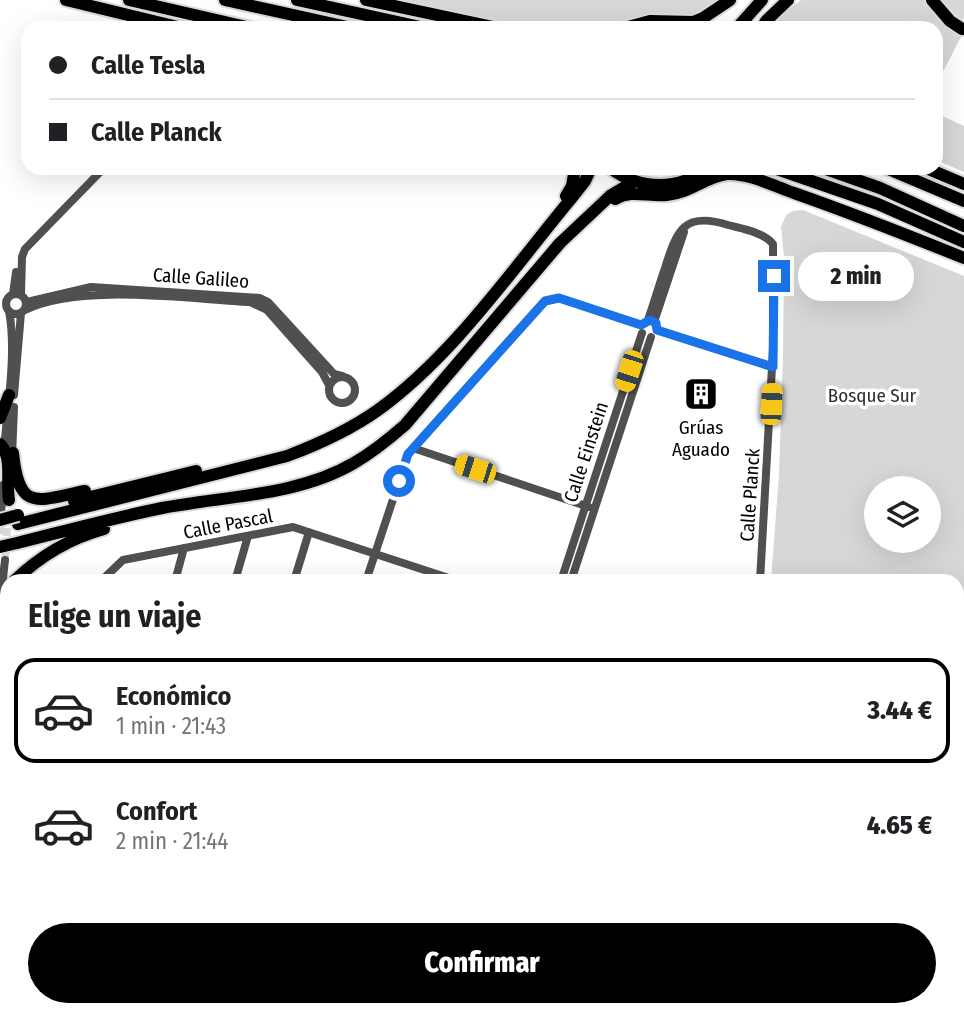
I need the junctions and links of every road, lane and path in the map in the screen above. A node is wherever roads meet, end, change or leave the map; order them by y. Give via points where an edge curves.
1 (66, 0) edge
2 (129, 0) edge
3 (225, 0) edge
4 (298, 0) edge
5 (366, 0) edge
6 (731, 0) edge
7 (762, 0) edge
8 (788, 0) edge
9 (932, 0) edge
10 (153, 21) edge
11 (220, 21) edge
12 (320, 21) edge
13 (393, 21) edge
14 (465, 21) edge
15 (696, 21) edge
16 (708, 21) edge
17 (743, 21) edge
18 (766, 21) edge
19 (963, 30) edge
20 (943, 170) edge
21 (943, 174) edge
22 (91, 175) edge
23 (97, 175) edge
24 (574, 175) edge
25 (588, 175) edge
26 (623, 175) edge
27 (698, 175) edge
28 (720, 175) edge
29 (738, 175) edge
30 (746, 175) edge
31 (794, 175) edge
32 (815, 175) edge
33 (843, 175) edge
34 (903, 175) edge
35 (635, 181) junction
36 (964, 182) edge
37 (771, 184) junction
38 (964, 201) edge
39 (910, 202) junction
40 (586, 220) junction
41 (551, 223) junction
42 (964, 226) edge
43 (964, 242) edge
44 (773, 244) joint
45 (964, 258) edge
46 (17, 294) junction
47 (24, 308) junction
48 (9, 311) junction
49 (649, 328) junction
50 (773, 367) junction
51 (342, 376) junction
52 (416, 378) junction
53 (329, 385) junction
54 (9, 395) junction
55 (0, 418) edge
56 (6, 448) edge
57 (412, 448) junction
58 (144, 484) junction
59 (590, 507) junction
60 (163, 508) junction
61 (7, 510) edge
62 (0, 528) tunnel mouth
63 (309, 532) junction
64 (248, 536) junction
65 (0, 547) edge
66 (184, 548) junction
67 (375, 554) junction
68 (5, 561) dead end
69 (3, 574) edge
70 (23, 574) edge
71 (108, 574) edge
72 (177, 574) edge
73 (237, 574) edge
74 (296, 574) edge
75 (368, 574) edge
76 (436, 574) edge
77 (564, 574) edge
78 (573, 574) edge
79 (760, 574) edge

1 - 10 highway
2 - 11 highway
3 - 12 highway
4 - 13 highway
5 - 14 highway
6 - 15 highway
6 - 16 highway
7 - 17 highway
8 - 18 highway
9 - 19 highway
20 - 36 highway
21 - 36 highway
22 - 46 street via 23,246 17,257
23 - 46 street via 25,249
24 - 41 highway
25 - 41 highway
26 - 35 highway
27 - 35 highway via 670,185
28 - 40 highway via 677,193 627,194
29 - 37 highway
30 - 37 highway
31 - 43 highway via 878,204
32 - 39 highway
33 - 39 highway
34 - 38 highway
35 - 40 highway via 610,196
37 - 45 highway
39 - 42 highway
40 - 60 highway via 560,243 405,425 382,445 323,478
41 - 52 highway via 452,343
44 - 49 street, Calle Einstein via 763,236 711,220 690,223
44 - 50 street, Calle Planck
46 - 47 street
46 - 48 street via 6,300
47 - 48 street
47 - 51 street, Calle Galileo via 91,287 260,298 334,374
47 - 53 street, Calle Galileo via 93,294 250,302 267,310
47 - 56 street
48 - 54 street
49 - 50 street
49 - 57 street via 553,298 545,301
49 - 59 street, Calle Einstein
50 - 79 street, Calle Planck
51 - 53 street
51 - 53 street via 354,383 351,400 335,401 329,395
52 - 58 highway via 315,440
52 - 61 highway via 378,410 298,452
54 - 55 highway
54 - 56 street
56 - 58 highway via 19,486 29,497
56 - 61 highway
57 - 59 street
57 - 67 street
58 - 61 highway
59 - 77 street, Calle Einstein
59 - 78 street, Calle Einstein
60 - 65 highway, bridge
60 - 70 highway via 148,517 84,535
61 - 62 highway
63 - 64 street, Calle Pascal via 293,527
63 - 67 street, Calle Pascal
63 - 74 street
64 - 66 street, Calle Pascal
64 - 73 street
66 - 71 street, Calle Pascal via 123,560
66 - 72 street
67 - 75 street
67 - 76 street, Calle Pascal
68 - 69 street

